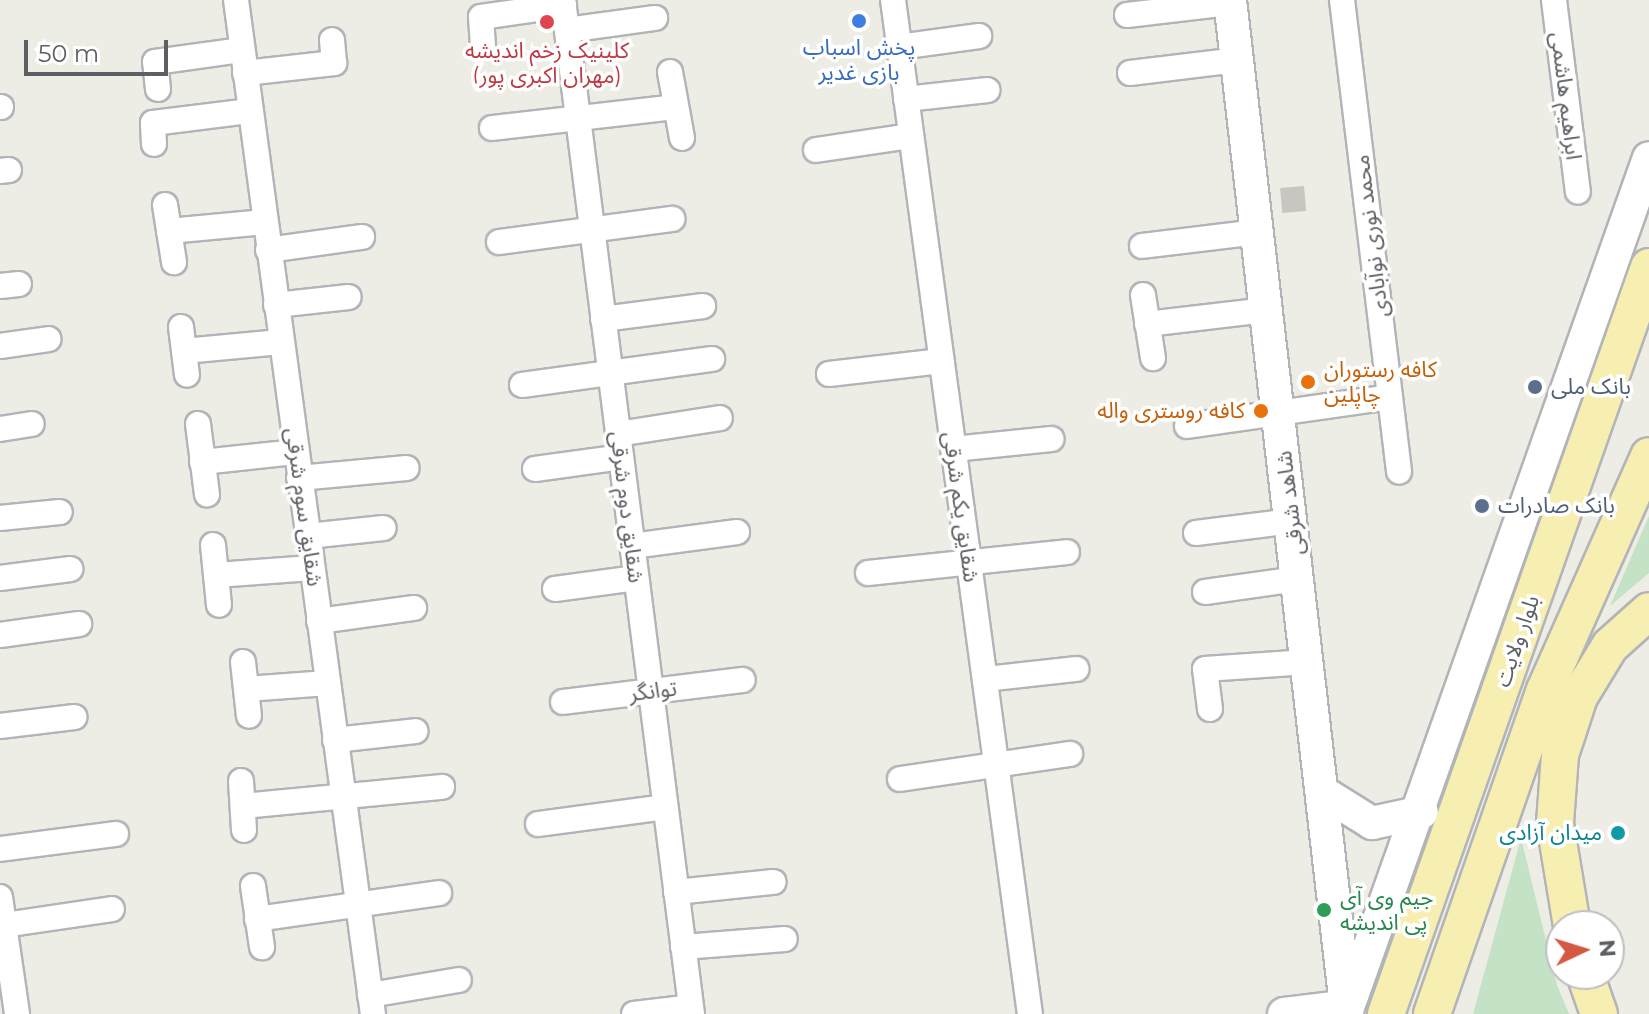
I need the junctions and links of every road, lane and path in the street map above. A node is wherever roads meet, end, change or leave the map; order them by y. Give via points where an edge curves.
1 (236, 0) edge
2 (893, 0) edge
3 (1342, 0) edge
4 (1554, 0) edge
5 (1231, 1) edge
6 (563, 2) edge
7 (1127, 15) dead end
8 (655, 18) dead end
9 (567, 30) junction
10 (979, 36) dead end
11 (332, 40) dead end
12 (483, 46) dead end
13 (899, 47) junction
14 (1238, 60) junction
15 (244, 62) junction
16 (670, 72) dead end
17 (1130, 73) dead end
18 (158, 89) dead end
19 (988, 90) dead end
20 (906, 99) junction
21 (676, 107) junction
22 (250, 111) junction
23 (578, 120) junction
24 (492, 128) dead end
25 (911, 136) junction
26 (682, 138) dead end
27 (154, 144) dead end
28 (816, 150) dead end
29 (1649, 158) edge
30 (1578, 192) dead end
31 (165, 205) dead end
32 (672, 219) dead end
33 (265, 222) junction
34 (592, 229) junction
35 (169, 231) junction
36 (1258, 232) junction
37 (362, 237) dead end
38 (499, 242) dead end
39 (1142, 246) dead end
40 (268, 250) junction
41 (174, 262) dead end
42 (1649, 267) edge
43 (1143, 295) dead end
44 (349, 297) dead end
45 (276, 305) junction
46 (703, 306) dead end
47 (1267, 310) junction
48 (603, 319) junction
49 (1147, 324) junction
50 (49, 339) dead end
51 (281, 342) junction
52 (0, 346) edge
53 (184, 351) dead end
54 (1153, 358) dead end
55 (712, 359) dead end
56 (941, 361) junction
57 (610, 373) junction
58 (829, 374) dead end
59 (522, 385) dead end
60 (1390, 397) junction
61 (1279, 415) junction
62 (720, 418) dead end
63 (32, 424) dead end
64 (198, 424) dead end
65 (1187, 426) dead end
66 (0, 429) edge
67 (1051, 439) dead end
68 (620, 446) junction
69 (953, 449) junction
70 (296, 452) junction
71 (1649, 456) edge
72 (202, 462) junction
73 (407, 468) dead end
74 (535, 469) dead end
75 (1399, 472) dead end
76 (299, 478) junction
77 (207, 494) dead end
78 (60, 512) dead end
79 (0, 518) edge
80 (1292, 521) junction
81 (384, 528) dead end
82 (737, 532) dead end
83 (1196, 533) dead end
84 (308, 536) junction
85 (213, 545) dead end
86 (632, 546) junction
87 (1067, 552) dead end
88 (969, 561) junction
89 (312, 568) junction
90 (70, 569) dead end
91 (868, 573) dead end
92 (216, 575) junction
93 (0, 578) edge
94 (636, 578) junction
95 (1298, 579) junction
96 (555, 589) dead end
97 (1205, 592) dead end
98 (219, 605) dead end
99 (414, 608) dead end
100 (1649, 611) edge
101 (319, 621) junction
102 (79, 624) dead end
103 (0, 635) edge
104 (243, 662) dead end
105 (1308, 662) junction
106 (1076, 669) dead end
107 (985, 679) junction
108 (743, 680) dead end
109 (328, 683) junction
110 (246, 689) junction
111 (651, 691) junction
112 (563, 702) dead end
113 (1210, 709) dead end
114 (249, 716) dead end
115 (74, 717) dead end
116 (0, 726) edge
117 (416, 731) dead end
118 (335, 740) junction
119 (1070, 754) dead end
120 (996, 763) junction
121 (900, 779) dead end
122 (241, 781) dead end
123 (442, 787) dead end
124 (1324, 793) junction
125 (343, 796) junction
126 (665, 807) junction
127 (1422, 812) junction
128 (538, 824) dead end
129 (116, 834) dead end
130 (0, 849) edge
131 (773, 882) dead end
132 (253, 886) dead end
133 (676, 892) junction
134 (439, 893) dead end
135 (0, 897) edge
136 (358, 904) junction
137 (112, 909) dead end
138 (1569, 910) edge
139 (257, 919) junction
140 (785, 939) dead end
141 (4, 940) edge
142 (262, 947) dead end
143 (683, 947) junction
144 (459, 980) dead end
145 (1591, 990) edge
146 (372, 1004) edge
147 (691, 1010) edge
148 (1346, 1011) edge
149 (17, 1014) edge
150 (634, 1014) edge
151 (1030, 1014) edge
152 (1284, 1014) edge
153 (1386, 1014) edge
154 (1433, 1014) edge
155 (1599, 1014) edge

1 - 15 street, شقایق سوم شرقی
2 - 13 street, شقایق یکم شرقی
3 - 60 street, محمد نوری نوآبادی
4 - 30 street, ابراهیم هاشمی
5 - 7 street
5 - 14 main road, شاهد شرقی
6 - 9 street, شقایق دوم شرقی
6 - 12 street via 481,17
8 - 9 street
9 - 23 street, شقایق دوم شرقی
10 - 13 street
11 - 15 street via 334,63
13 - 20 street, شقایق یکم شرقی
14 - 17 street
14 - 36 main road, شاهد شرقی
15 - 18 street via 155,62
15 - 22 street, شقایق سوم شرقی
16 - 21 street
19 - 20 street
20 - 25 street, شقایق یکم شرقی
21 - 23 street
21 - 26 street
22 - 27 street via 153,123
22 - 33 street, شقایق سوم شرقی
23 - 24 street
23 - 34 street, شقایق دوم شرقی
25 - 28 street
25 - 56 street, شقایق یکم شرقی
29 - 127 main road, بلوار ولایت
31 - 35 street
32 - 34 street
33 - 35 street
33 - 40 street, شقایق سوم شرقی
34 - 38 street
34 - 48 street, شقایق دوم شرقی
35 - 41 street
36 - 39 street
36 - 47 main road, شاهد شرقی
37 - 40 street
40 - 45 street, شقایق سوم شرقی
42 - 153 main road, بلوار ولایت
43 - 49 street
44 - 45 street
45 - 51 street, شقایق سوم شرقی
46 - 48 street
47 - 49 street
47 - 61 main road, شاهد شرقی
48 - 57 street, شقایق دوم شرقی
49 - 54 street
50 - 52 street
51 - 53 street
51 - 70 street, شقایق سوم شرقی
55 - 57 street
56 - 58 street
56 - 69 street, شقایق یکم شرقی
57 - 59 street
57 - 68 street, شقایق دوم شرقی
60 - 61 street
60 - 75 street, محمد نوری نوآبادی
61 - 65 street
61 - 80 main road, شاهد شرقی
62 - 68 street
63 - 66 street
64 - 72 street
67 - 69 street
68 - 74 street
68 - 86 street, شقایق دوم شرقی
69 - 88 street, شقایق یکم شرقی
70 - 72 street
70 - 76 street, شقایق سوم شرقی
71 - 154 main road, بلوار ولایت via 1545,690
72 - 77 street
73 - 76 street
76 - 84 street, شقایق سوم شرقی
78 - 79 street
80 - 83 street
80 - 95 main road, شاهد شرقی
81 - 84 street
82 - 86 street
84 - 89 street, شقایق سوم شرقی
85 - 92 street
86 - 94 street, شقایق دوم شرقی
87 - 88 street
88 - 91 street
88 - 107 street, شقایق یکم شرقی
89 - 92 street
89 - 101 street, شقایق سوم شرقی
90 - 93 street
92 - 98 street
94 - 96 street
94 - 111 street, شقایق دوم شرقی
95 - 97 street
95 - 105 main road, شاهد شرقی
99 - 101 street
100 - 138 main road via 1602,659 1579,697 1560,755 1555,823
101 - 109 street, شقایق سوم شرقی
102 - 103 street
104 - 110 street
105 - 113 street via 1205,669
105 - 124 main road, شاهد شرقی
106 - 107 street
107 - 120 street, شقایق یکم شرقی
108 - 111 street, توانگر
109 - 110 street
109 - 118 street, شقایق سوم شرقی
110 - 114 street
111 - 112 street, توانگر
111 - 126 street, شقایق دوم شرقی
115 - 116 street
117 - 118 street
118 - 125 street, شقایق سوم شرقی
119 - 120 street
120 - 121 street
120 - 151 street, شقایق یکم شرقی
122 - 125 street via 243,818
123 - 125 street
124 - 127 main road via 1372,823
124 - 148 main road, شاهد شرقی
125 - 136 street, شقایق سوم شرقی
126 - 128 street
126 - 133 street, شقایق دوم شرقی
127 - 148 main road, بلوار ولایت
129 - 130 street
131 - 133 street
132 - 139 street
133 - 143 street, شقایق دوم شرقی
134 - 136 street
135 - 141 street
136 - 139 street
136 - 146 street, شقایق سوم شرقی
137 - 141 street
139 - 142 street
140 - 143 street
141 - 149 street
143 - 147 street, شقایق دوم شرقی
144 - 146 street
145 - 155 main road
147 - 150 street
148 - 152 main road

